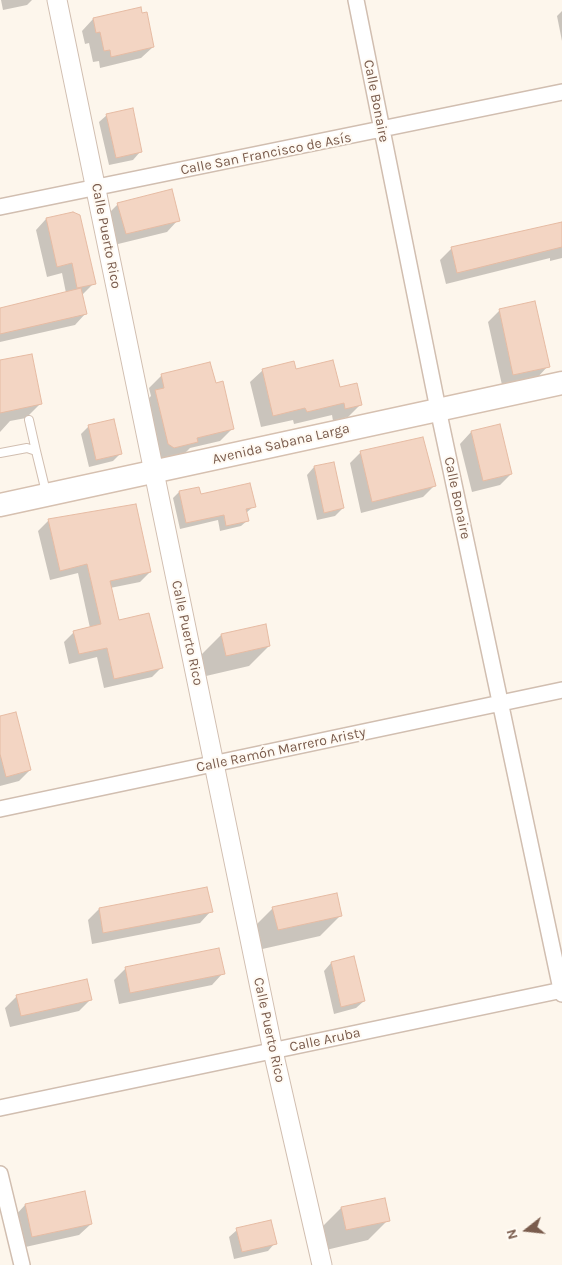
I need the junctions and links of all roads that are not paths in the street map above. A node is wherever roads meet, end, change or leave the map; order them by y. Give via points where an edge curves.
1 (57, 0) edge
2 (356, 0) edge
3 (562, 92) edge
4 (382, 130) junction
5 (96, 188) junction
6 (0, 207) edge
7 (562, 384) edge
8 (438, 409) junction
9 (29, 420) dead end
10 (36, 451) junction
11 (0, 453) edge
12 (154, 474) junction
13 (47, 496) junction
14 (0, 505) edge
15 (562, 690) edge
16 (500, 703) junction
17 (215, 765) junction
18 (0, 809) edge
19 (562, 991) edge
20 (272, 1050) junction
21 (0, 1108) edge
22 (0, 1174) edge
23 (22, 1265) edge
24 (322, 1265) edge

1 - 5 street, Calle Puerto Rico
2 - 4 street, Calle Bonaire
3 - 4 street, Calle San Francisco de Asís
4 - 5 street, Calle San Francisco de Asís
4 - 8 street, Calle Bonaire
5 - 6 street, Calle San Francisco de Asís
5 - 12 street, Calle Puerto Rico
7 - 8 main road, Avenida Sabana Larga
8 - 12 main road, Avenida Sabana Larga
8 - 16 street, Calle Bonaire
9 - 10 lane
10 - 11 lane via 27,448
10 - 13 lane
12 - 13 main road, Avenida Sabana Larga
12 - 17 street, Calle Puerto Rico
13 - 14 main road, Avenida Sabana Larga
15 - 16 street, Calle Ramón Marrero Aristy
16 - 17 street, Calle Ramón Marrero Aristy
16 - 19 street, Calle Bonaire
17 - 18 street, Calle Ramón Marrero Aristy
17 - 20 street, Calle Puerto Rico
19 - 20 street, Calle Aruba
20 - 21 street, Calle Aruba
20 - 24 street, Calle Puerto Rico
22 - 23 street

